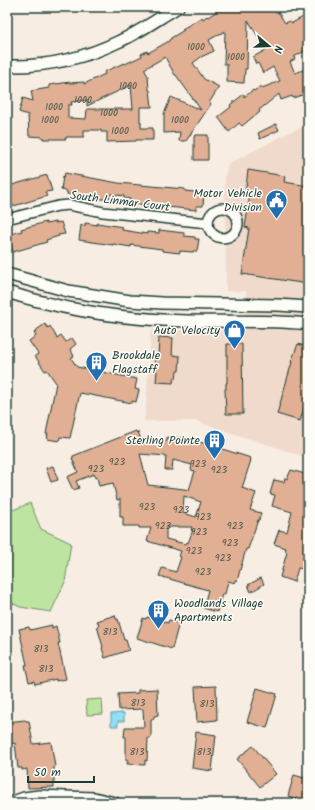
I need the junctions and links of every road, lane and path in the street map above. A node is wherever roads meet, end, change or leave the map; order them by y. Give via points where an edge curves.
1 (178, 7) edge
2 (7, 66) edge
3 (7, 219) edge
4 (208, 223) dead end
5 (7, 274) edge
6 (7, 292) edge
7 (308, 307) edge
8 (308, 324) edge
9 (10, 803) edge
10 (115, 803) edge

1 - 2 street via 103,49 58,62
3 - 4 street, South Linmar Court via 69,205 103,212
5 - 7 street via 68,291 130,301
6 - 8 street via 94,313 135,318
9 - 10 street via 39,796 94,798

